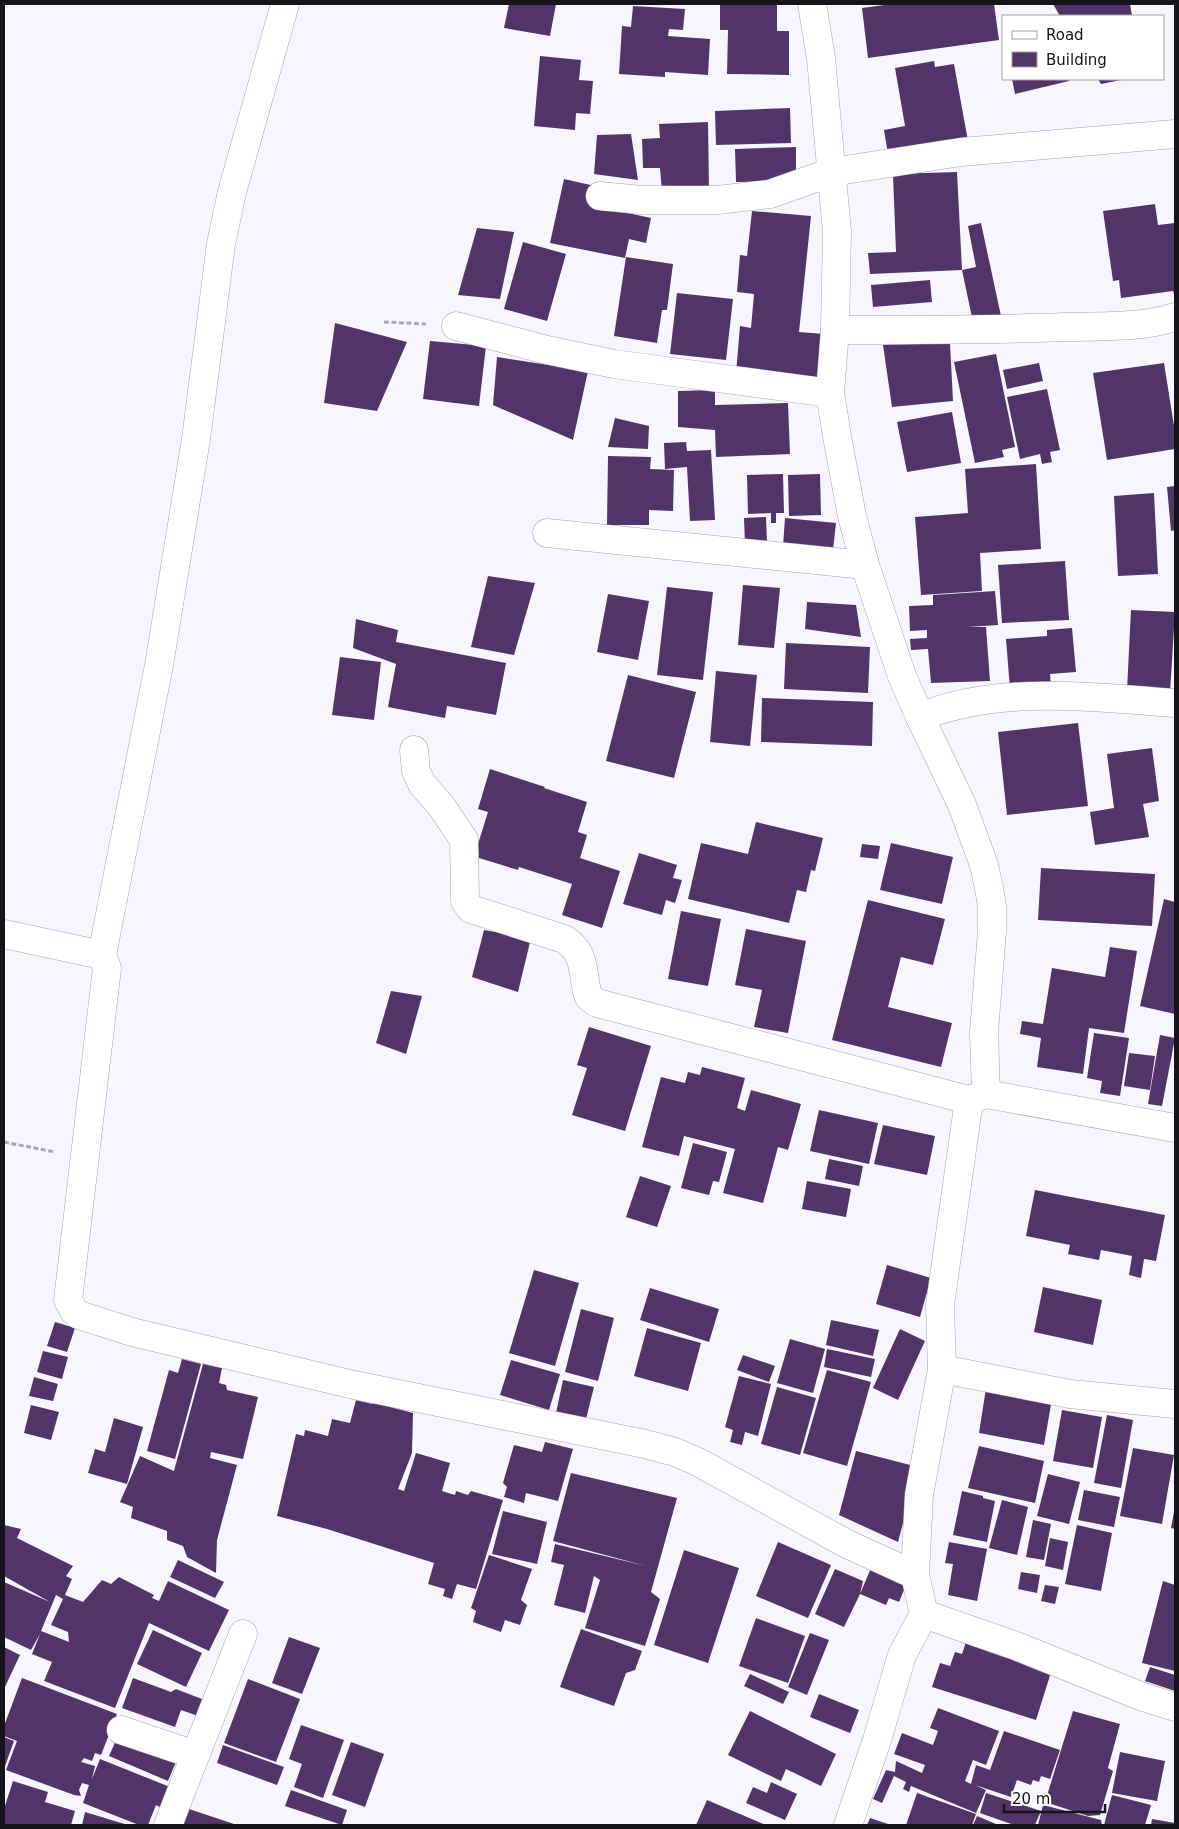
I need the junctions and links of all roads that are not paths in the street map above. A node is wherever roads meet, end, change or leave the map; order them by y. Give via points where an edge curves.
1 (285, 4) edge
2 (812, 4) edge
3 (1175, 134) edge
4 (832, 172) junction
5 (600, 196) dead end
6 (1175, 317) edge
7 (456, 326) road end
8 (835, 330) junction
9 (830, 393) junction
10 (547, 533) dead end
11 (865, 565) junction
12 (1175, 703) edge
13 (920, 717) junction
14 (414, 750) dead end
15 (4, 934) edge
16 (102, 955) junction
17 (978, 1097) junction
18 (1175, 1128) edge
19 (942, 1369) junction
20 (1175, 1404) edge
21 (915, 1575) junction
22 (924, 1614) junction
23 (243, 1634) dead end
24 (1175, 1707) edge
25 (121, 1730) dead end
26 (195, 1755) junction
27 (168, 1825) edge
28 (848, 1825) edge

1 - 16 street via 232,192 221,244 196,439 166,626
2 - 4 street via 821,58
3 - 4 street via 984,150
4 - 5 street via 770,194 717,200 641,200
4 - 8 street via 837,232
6 - 8 street via 1123,325
7 - 9 street via 614,364
8 - 9 street
9 - 11 street via 843,476
10 - 11 street
11 - 13 street via 902,676
12 - 13 street via 1067,695 988,700 939,709
13 - 17 street via 962,805 984,865 992,906
14 - 17 street via 416,772 422,784 464,840 464,901 471,908 571,944 582,960 586,992 597,1002
15 - 16 street
16 - 21 street via 107,968 68,1300 79,1315 132,1332 354,1386 675,1452 847,1544
17 - 18 street
17 - 19 street via 940,1305
19 - 20 street via 1070,1394
19 - 21 street via 920,1495
21 - 22 street
22 - 24 street
22 - 28 street via 902,1655
23 - 26 street
25 - 26 street
26 - 27 street

